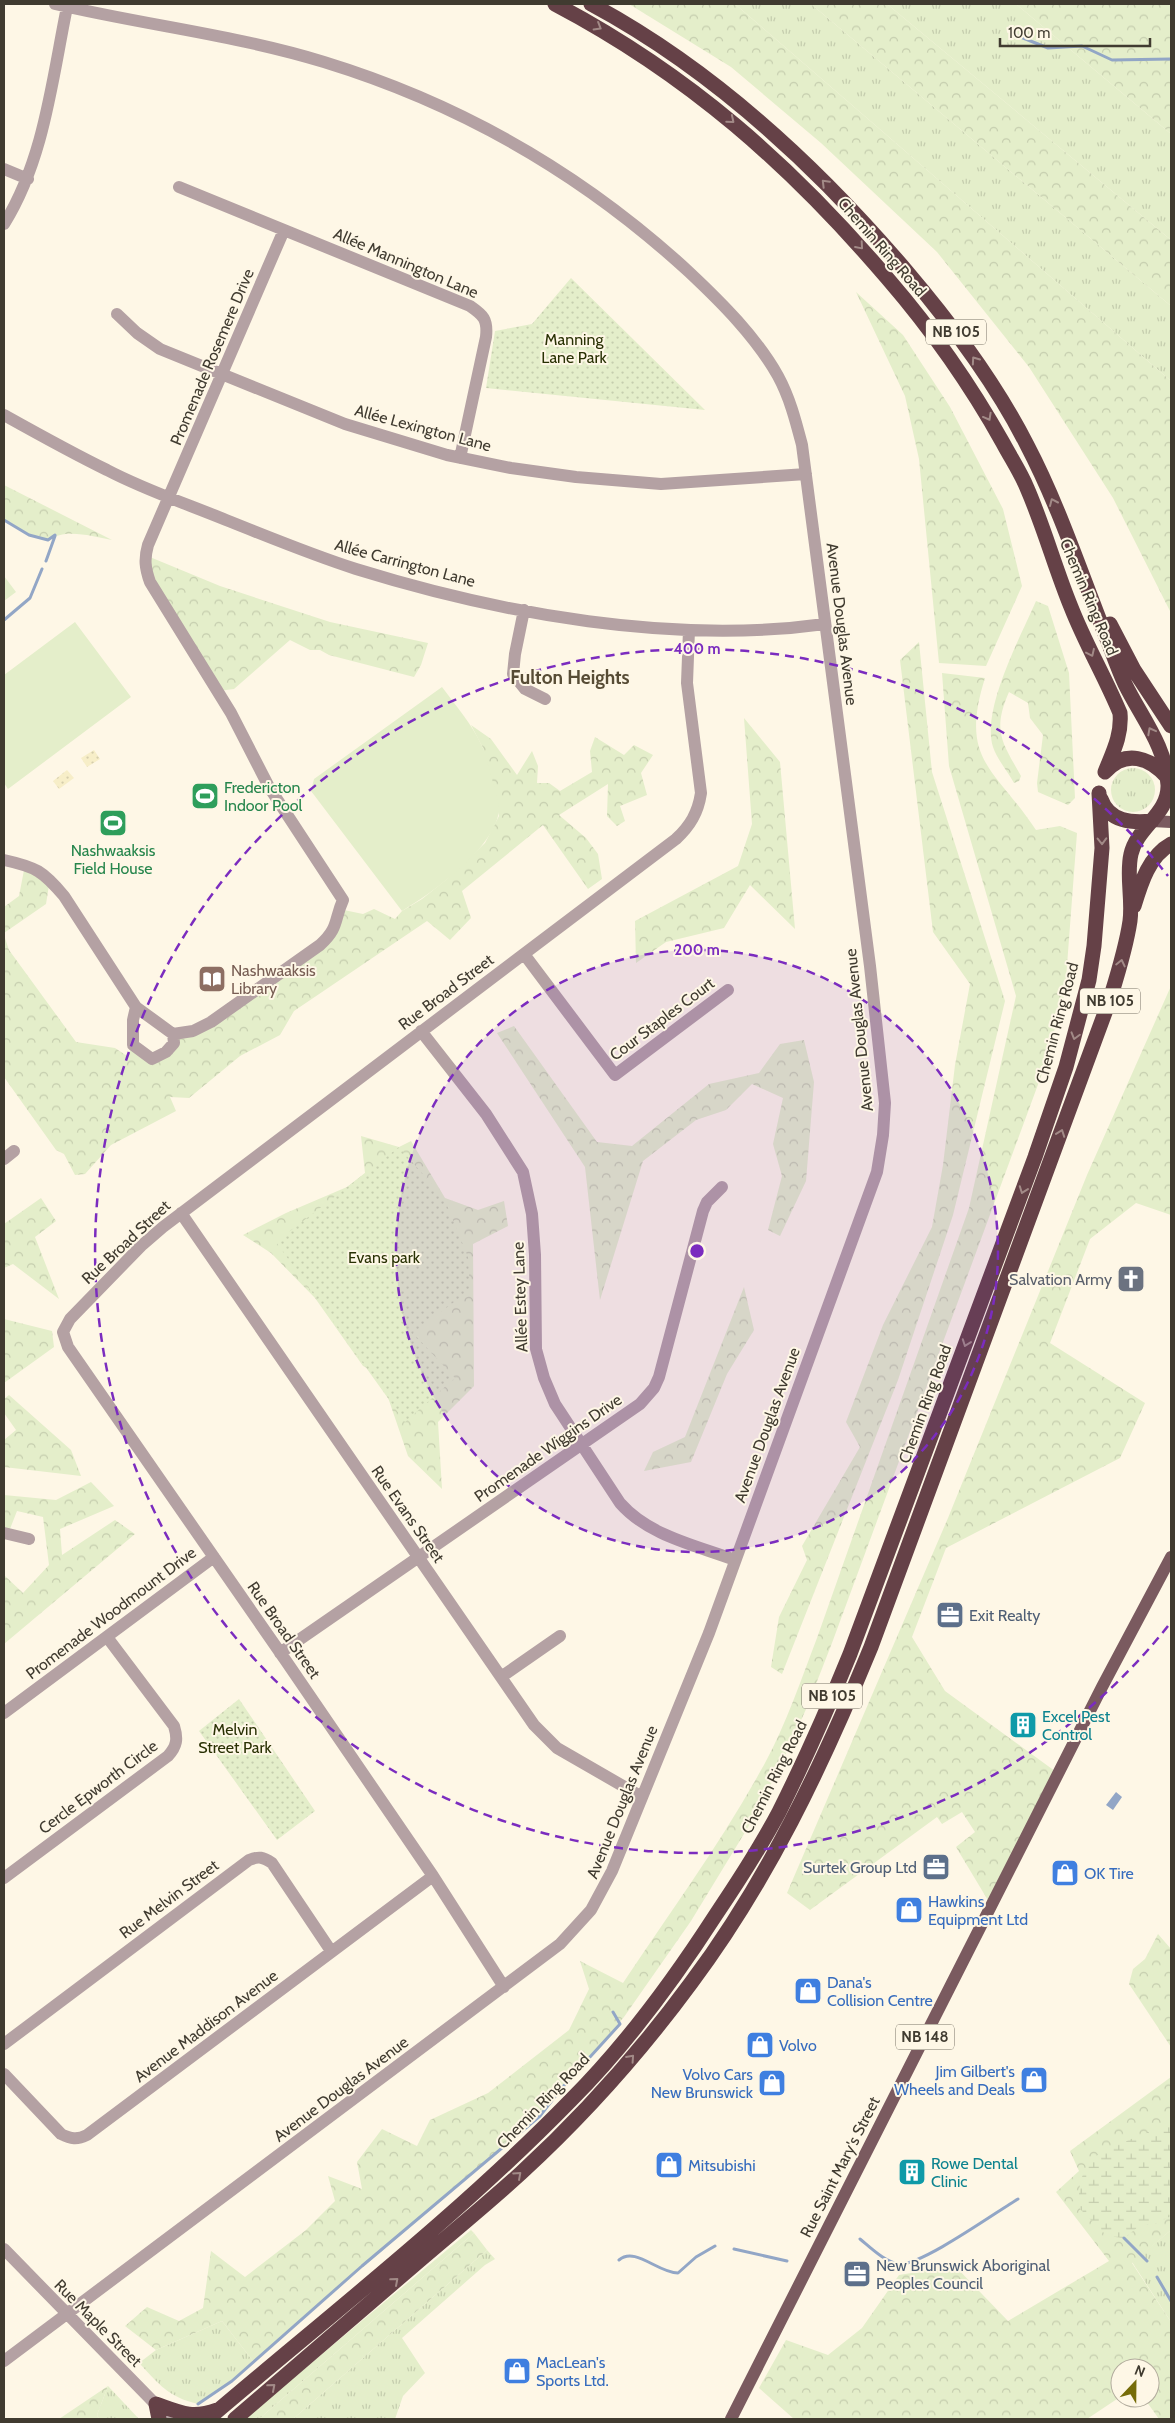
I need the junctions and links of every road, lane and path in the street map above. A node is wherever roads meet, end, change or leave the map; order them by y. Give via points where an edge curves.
1 (555, 4) edge
2 (591, 4) edge
3 (62, 5) edge
4 (4, 169) edge
5 (28, 179) junction
6 (180, 187) dead end
7 (4, 224) edge
8 (284, 230) junction
9 (117, 314) dead end
10 (223, 375) junction
11 (4, 415) edge
12 (460, 458) junction
13 (806, 474) junction
14 (169, 497) junction
15 (1063, 523) junction
16 (524, 610) junction
17 (825, 624) junction
18 (689, 630) junction
19 (544, 699) dead end
20 (1171, 726) edge
21 (1105, 772) junction
22 (1169, 780) edge
23 (1099, 793) junction
24 (1152, 821) junction
25 (1171, 822) edge
26 (1171, 844) edge
27 (4, 860) edge
28 (1130, 919) junction
29 (524, 954) junction
30 (728, 990) dead end
31 (136, 1007) junction
32 (421, 1031) junction
33 (173, 1034) junction
34 (722, 1187) dead end
35 (181, 1212) junction
36 (581, 1446) junction
37 (4, 1533) edge
38 (29, 1539) dead end
39 (214, 1557) junction
40 (1171, 1557) edge
41 (418, 1558) junction
42 (735, 1560) junction
43 (560, 1636) dead end
44 (107, 1637) junction
45 (280, 1653) junction
46 (501, 1677) junction
47 (4, 1713) edge
48 (642, 1797) junction
49 (433, 1876) junction
50 (4, 1878) edge
51 (331, 1951) junction
52 (504, 1987) junction
53 (4, 2044) edge
54 (4, 2074) edge
55 (4, 2249) edge
56 (66, 2315) junction
57 (4, 2361) edge
58 (222, 2408) junction
59 (158, 2412) edge
60 (237, 2418) edge
61 (170, 2419) edge
62 (208, 2419) edge
63 (731, 2419) edge

1 -> 21 highway, Chemin Ring Road / NB 105 via 684,83 766,149 855,240 943,347 972,389 1027,488 1071,608 1120,713 1119,740
15 -> 2 highway, Chemin Ring Road / NB 105 via 1027,444 991,382 943,314 880,240 825,182 742,106 686,63
3 - 5 street via 46,110
3 - 13 street, Avenue Douglas Avenue via 257,45 361,74 450,110 568,175 671,255 760,348 794,412
4 - 5 street
5 - 7 street
6 - 8 street, Allée Mannington Lane
8 - 10 street, Promenade Rosemere Drive
8 - 12 street, Allée Mannington Lane via 470,306 480,313 488,324
9 - 10 street, Allée Lexington Lane via 160,349
10 - 12 street, Allée Lexington Lane via 345,424
10 - 14 street, Promenade Rosemere Drive
11 - 14 street, Allée Carrington Lane via 108,471
12 - 13 street, Allée Lexington Lane via 576,477 661,484
13 - 17 street, Avenue Douglas Avenue
14 - 16 street, Allée Carrington Lane via 348,566
14 - 33 street, Promenade Rosemere Drive via 145,555 145,569 150,582 232,713 269,787 343,900 336,925 320,945 211,1022 194,1031
15 - 20 highway via 1134,670
22 -> 15 highway, Chemin Ring Road / NB 105 via 1163,754 1125,684
16 - 18 street, Allée Carrington Lane via 608,623
16 - 19 street via 513,674 524,689
17 - 18 street, Allée Carrington Lane via 741,632
17 - 42 street, Avenue Douglas Avenue via 870,966 885,1103 883,1135 877,1172
18 - 29 street, Rue Broad Street via 687,683 701,793 694,818 676,839
21 - 22 highway via 1112,764 1131,758 1153,763
21 - 23 highway
22 - 24 highway via 1164,805
23 - 24 highway via 1107,810 1116,818 1132,823
23 -> 58 highway, Chemin Ring Road / NB 105 via 1102,848 1094,946 1089,980 1066,1067 850,1654 778,1814 745,1872 681,1969 573,2099 413,2246
24 - 25 main road
24 - 28 highway, Chemin Ring Road / NB 105 via 1139,836 1131,854
26 - 28 highway via 1151,863
27 - 31 street via 40,871 50,879
60 -> 28 highway, Chemin Ring Road / NB 105 via 522,2172 586,2107 640,2048 691,1983 756,1886 800,1807 871,1648 1110,999
29 - 30 street, Cour Staples Court via 615,1075
29 - 32 street, Rue Broad Street
31 - 33 street
31 - 33 street via 133,1045 140,1052 152,1058 166,1052 174,1043
32 - 35 street, Rue Broad Street
32 - 36 street, Allée Estey Lane via 486,1114 523,1172 533,1222 536,1349 555,1404
34 - 36 street, Promenade Wiggins Drive via 706,1202 654,1388 640,1404
35 - 39 street, Rue Broad Street via 109,1278 70,1318 63,1332 68,1347
35 - 41 street, Rue Evans Street
36 - 41 street, Promenade Wiggins Drive
36 - 42 street, Allée Estey Lane via 620,1503 640,1523
37 - 38 street
39 - 44 street, Promenade Woodmount Drive
39 - 45 street, Rue Broad Street
40 - 63 main road, Rue Saint Mary's Street / NB 148
41 - 45 street, Promenade Wiggins Drive
41 - 46 street, Rue Evans Street
42 - 48 street, Avenue Douglas Avenue
43 - 46 street
44 - 47 street, Promenade Woodmount Drive
44 - 50 street, Cercle Epworth Circle via 174,1726 176,1747
45 - 49 street, Rue Broad Street
46 - 48 street, Rue Evans Street via 534,1725 557,1748
48 - 52 street, Avenue Douglas Avenue via 609,1877 591,1910 560,1944
49 - 51 street, Avenue Maddison Avenue
49 - 52 street, Rue Broad Street
51 - 53 street, Rue Melvin Street via 272,1863 257,1856
51 - 54 street, Avenue Maddison Avenue via 79,2139 61,2134
52 - 56 street, Avenue Douglas Avenue
55 - 56 street, Rue Maple Street
56 - 57 street, Avenue Douglas Avenue
56 - 59 street, Rue Maple Street
58 - 59 highway via 202,2416
58 - 62 highway, Chemin Ring Road / NB 105
59 - 61 street, Rue Maple Street

